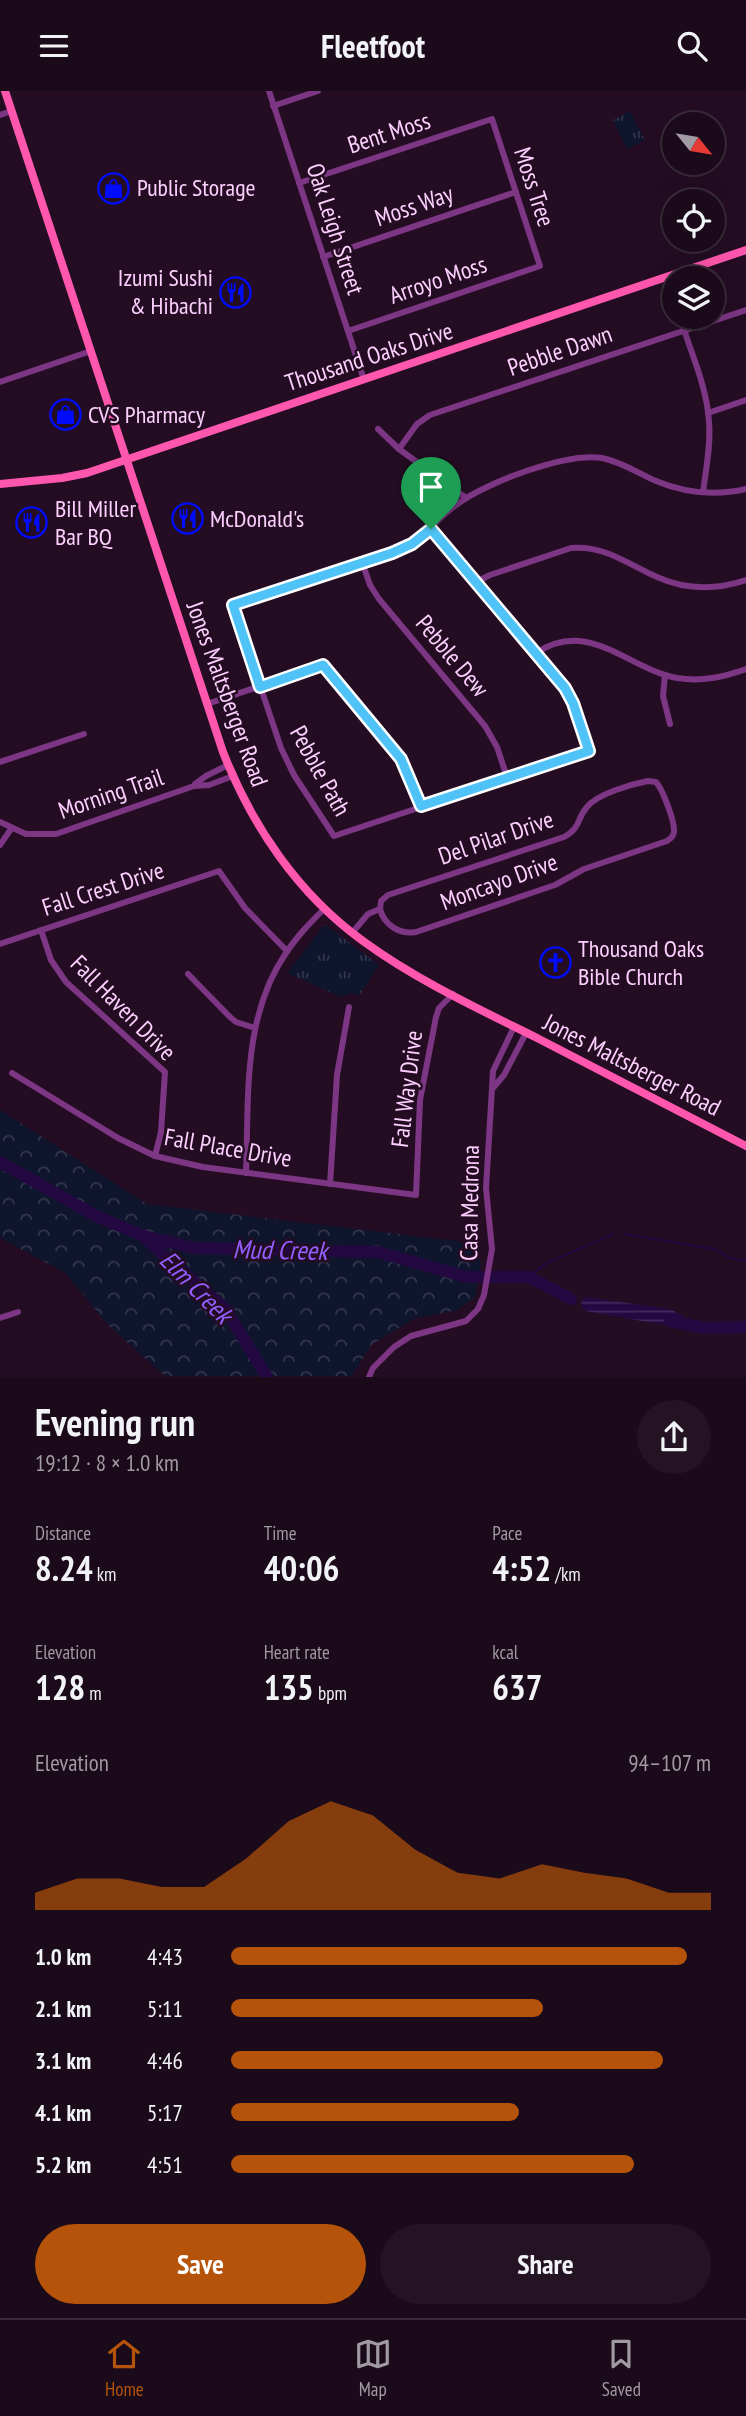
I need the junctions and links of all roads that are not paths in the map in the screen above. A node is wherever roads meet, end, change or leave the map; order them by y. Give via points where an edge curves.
1 (269, 91) edge
2 (318, 91) edge
3 (5, 98) edge
4 (273, 106) junction
5 (12, 111) junction
6 (0, 115) edge
7 (492, 119) joint
8 (299, 183) junction
9 (516, 192) junction
10 (746, 250) edge
11 (323, 257) junction
12 (540, 266) joint
13 (699, 266) edge
14 (662, 279) edge
15 (746, 310) edge
16 (684, 330) junction
17 (348, 331) junction
18 (91, 351) junction
19 (364, 380) junction
20 (0, 382) edge
21 (746, 400) edge
22 (708, 413) junction
23 (378, 429) dead end
24 (398, 449) junction
25 (127, 459) junction
26 (0, 484) edge
27 (746, 489) edge
28 (703, 492) junction
29 (466, 498) junction
30 (431, 529) junction
31 (362, 562) junction
32 (746, 580) edge
33 (476, 582) junction
34 (536, 653) junction
35 (746, 669) edge
36 (665, 675) junction
37 (260, 687) junction
38 (207, 704) junction
39 (670, 724) dead end
40 (84, 734) dead end
41 (0, 762) edge
42 (228, 765) junction
43 (233, 776) junction
44 (508, 778) junction
45 (194, 786) junction
46 (421, 806) junction
47 (0, 822) edge
48 (11, 829) junction
49 (672, 836) joint
50 (0, 845) edge
51 (325, 908) junction
52 (380, 909) junction
53 (41, 930) junction
54 (352, 933) junction
55 (0, 944) edge
56 (287, 951) junction
57 (188, 974) dead end
58 (453, 994) junction
59 (349, 1007) dead end
60 (514, 1027) junction
61 (255, 1028) junction
62 (526, 1033) junction
63 (502, 1051) junction
64 (513, 1056) junction
65 (12, 1073) dead end
66 (493, 1089) junction
67 (746, 1146) edge
68 (155, 1156) junction
69 (246, 1173) junction
70 (330, 1184) junction
71 (416, 1195) joint
72 (18, 1312) dead end
73 (0, 1318) edge
74 (369, 1377) edge

1 - 4 street, Oak Leigh Street
2 - 4 street
3 - 5 main road, Jones Maltsberger Road
4 - 8 street, Oak Leigh Street
5 - 6 street
5 - 18 main road, Jones Maltsberger Road
7 - 8 street, Bent Moss
7 - 9 street, Moss Tree
8 - 11 street, Oak Leigh Street
9 - 11 street, Moss Way
9 - 12 street, Moss Tree
10 - 13 main road, Thousand Oaks Drive
11 - 17 street, Oak Leigh Street
12 - 17 street, Arroyo Moss
14 - 19 main road, Thousand Oaks Drive
15 - 16 street, Pebble Dawn
16 - 22 street
16 - 24 street, Pebble Dawn via 430,415
17 - 19 street, Oak Leigh Street
18 - 20 street
18 - 25 main road, Jones Maltsberger Road
19 - 25 main road, Thousand Oaks Drive
21 - 22 street
22 - 28 street
23 - 24 street
24 - 29 street
25 - 26 main road, Thousand Oaks Drive via 62,478
25 - 38 main road, Jones Maltsberger Road
27 - 28 street
28 - 29 street via 670,486 609,460 582,457 495,483
29 - 30 street
30 - 31 street via 402,549
30 - 33 street
31 - 37 street, Pebble Path via 233,605
31 - 44 street, Pebble Dew via 379,599 485,726
32 - 33 street via 722,587 686,586 606,551 581,547
33 - 34 street
34 - 36 street via 557,643 585,641
34 - 44 street via 569,694 589,751
35 - 36 street via 710,679
36 - 39 street via 663,696
37 - 38 street
37 - 46 street via 323,665 401,759
37 - 46 street, Pebble Path via 294,775 334,836
38 - 42 main road, Jones Maltsberger Road
40 - 41 street
42 - 43 main road, Jones Maltsberger Road
42 - 45 street, Morning Trail
43 - 45 street, Morning Trail
43 - 51 main road, Jones Maltsberger Road via 271,846
44 - 46 street
45 - 48 street, Morning Trail via 56,834 33,835
47 - 48 street, Morning Trail
48 - 50 street
49 - 52 street, Moncayo Drive via 584,869 555,885 416,932 398,931
49 - 52 street, Del Pilar Drive via 674,828 662,790 656,782 645,781 599,797 586,808 578,827 564,837 388,895
51 - 54 main road, Jones Maltsberger Road
51 - 56 street
52 - 54 street via 368,913
53 - 55 street, Fall Crest Drive
53 - 56 street, Fall Crest Drive via 219,871 245,908
53 - 68 street, Fall Haven Drive via 51,960 66,982 165,1072 162,1132
54 - 58 main road, Jones Maltsberger Road
56 - 61 street via 264,995
57 - 61 street via 236,1022
58 - 60 main road, Jones Maltsberger Road
58 - 71 street, Fall Way Drive via 439,1008 424,1077
59 - 70 street via 337,1075
60 - 62 main road, Jones Maltsberger Road
60 - 63 street, Casa Medrona
61 - 69 street
62 - 64 street, Casa Medrona
62 - 67 main road, Jones Maltsberger Road
63 - 64 street
63 - 66 street, Casa Medrona via 493,1071
64 - 66 street, Casa Medrona
65 - 68 street, Fall Place Drive
66 - 74 street, Casa Medrona via 486,1188 492,1249 484,1295 466,1321 411,1336 394,1347
68 - 69 street, Fall Place Drive
69 - 70 street, Fall Place Drive
70 - 71 street, Fall Place Drive
72 - 73 street

